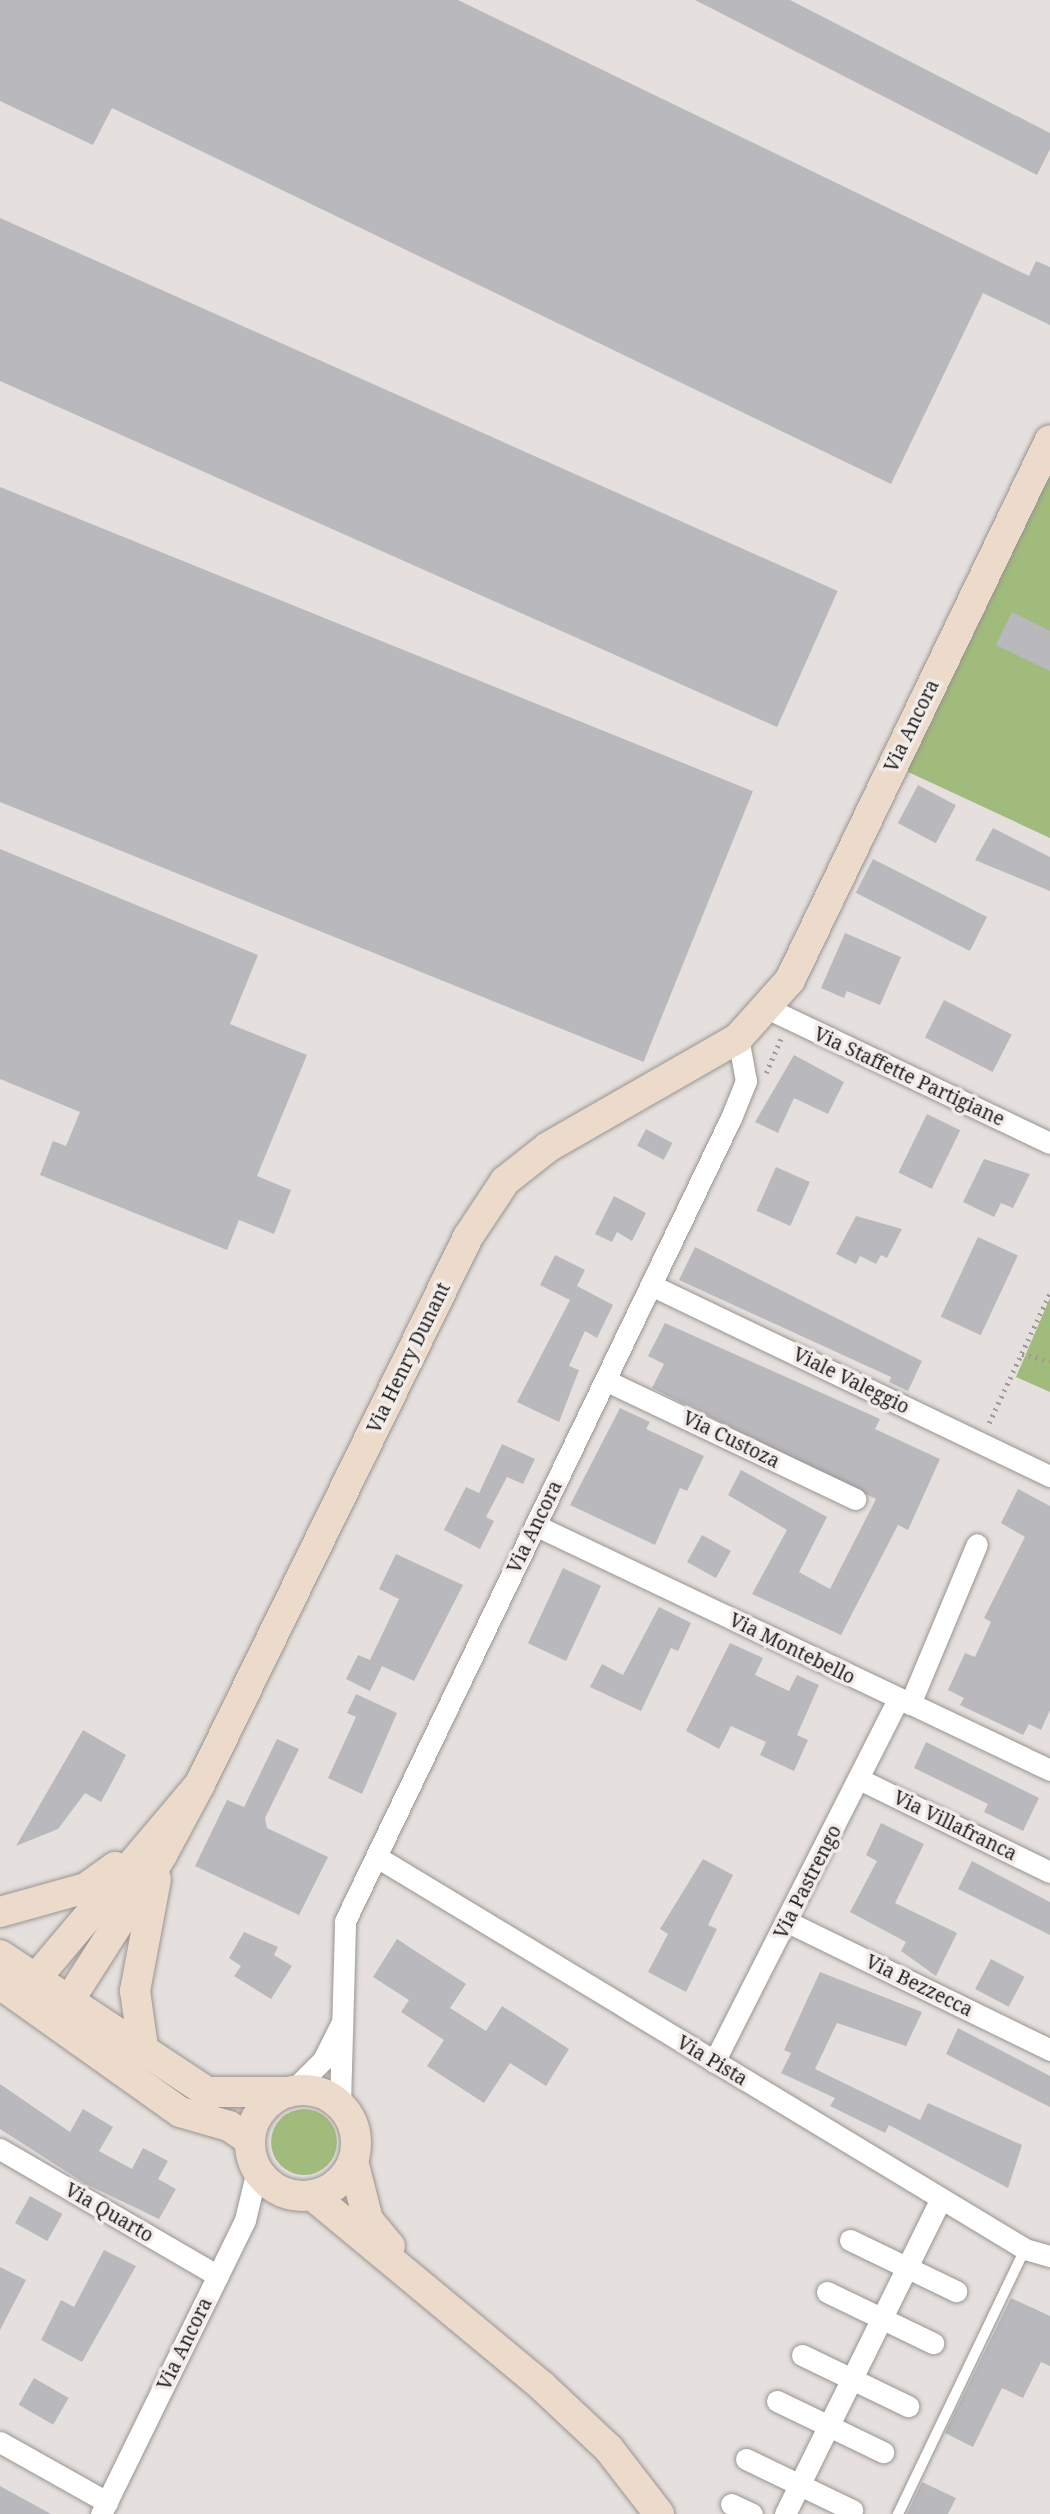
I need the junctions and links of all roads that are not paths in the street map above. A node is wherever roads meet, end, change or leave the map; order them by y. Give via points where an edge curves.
1 (1050, 440) edge
2 (769, 1009) junction
3 (738, 1038) junction
4 (1050, 1143) edge
5 (653, 1286) junction
6 (607, 1381) junction
7 (1050, 1476) edge
8 (855, 1499) dead end
9 (535, 1525) junction
10 (977, 1544) dead end
11 (904, 1702) junction
12 (1050, 1770) edge
13 (859, 1779) junction
14 (155, 1849) junction
15 (377, 1857) junction
16 (1050, 1872) edge
17 (0, 1912) edge
18 (788, 1922) junction
19 (0, 1955) edge
20 (37, 1976) junction
21 (0, 1984) edge
22 (70, 1998) junction
23 (36, 2009) junction
24 (343, 2020) junction
25 (1050, 2050) edge
26 (144, 2054) junction
27 (713, 2062) junction
28 (288, 2092) junction
29 (340, 2104) junction
30 (250, 2140) junction
31 (0, 2149) edge
32 (353, 2161) junction
33 (257, 2170) junction
34 (312, 2195) junction
35 (941, 2199) junction
36 (849, 2240) dead end
37 (1025, 2249) junction
38 (1050, 2256) edge
39 (907, 2268) junction
40 (218, 2276) junction
41 (433, 2290) junction
42 (956, 2291) dead end
43 (827, 2292) dead end
44 (882, 2319) junction
45 (933, 2343) dead end
46 (802, 2355) dead end
47 (852, 2378) junction
48 (777, 2401) dead end
49 (908, 2406) dead end
50 (829, 2426) junction
51 (0, 2442) edge
52 (883, 2452) dead end
53 (746, 2459) dead end
54 (799, 2485) junction
55 (731, 2504) dead end
56 (104, 2508) edge
57 (852, 2510) dead end
58 (659, 2514) edge
59 (752, 2514) edge
60 (785, 2514) edge
61 (898, 2514) edge

1 - 2 main road, Via Ancora via 790,980
2 - 3 main road, Via Ancora
2 - 4 street, Via Staffette Partigiane
3 - 5 street, Via Ancora via 746,1081
3 - 14 main road, Via Henry Dunant via 548,1147 505,1181 468,1237 200,1784
5 - 6 street, Via Ancora
5 - 7 street, Viale Valeggio
6 - 8 street, Via Custoza
6 - 9 street, Via Ancora
9 - 11 street, Via Montebello
9 - 15 street, Via Ancora
10 - 11 street, Via Pastrengo
11 - 12 street, Via Montebello
11 - 13 street, Via Pastrengo
13 - 16 street, Via Villafranca
13 - 18 street, Via Pastrengo
14 - 17 main road via 86,1888
14 - 20 main road
14 - 22 main road
14 - 26 main road via 135,1991
15 - 24 street, Via Ancora via 345,1922
15 - 27 street, Via Pista
18 - 25 street, Via Bezzecca
18 - 27 street, Via Pastrengo
19 - 20 main road
20 - 22 main road
20 - 23 main road
21 - 23 main road
22 - 23 main road
22 - 26 main road
23 - 30 main road via 180,2112 229,2126
24 - 28 street, Via Ancora via 323,2060
24 - 29 street, Via Ancora
26 - 28 main road via 208,2092
27 - 35 street, Via Pista
28 - 29 main road via 319,2092
28 - 30 main road, Via Ancora via 260,2112
29 - 32 main road, Via Ancora via 356,2135
30 - 33 main road, Via Ancora
31 - 40 street, Via Quarto
32 - 34 main road via 341,2180
32 - 41 main road, Via Ancora via 368,2220 429,2278
33 - 34 main road, Via Ancora via 287,2194
33 - 40 street, Via Ancora via 257,2192
34 - 41 main road, Via Ancora via 391,2266
35 - 37 street, Via Pista
35 - 39 street
36 - 39 street
37 - 38 street, Via Pista
37 - 61 lane
39 - 42 street
39 - 44 street
40 - 56 street, Via Ancora
41 - 58 main road, Via Ancora via 609,2449
43 - 44 street
44 - 45 street
44 - 47 street
46 - 47 street
47 - 49 street
47 - 50 street
48 - 50 street
50 - 52 street
50 - 54 street
51 - 56 street
53 - 54 street
54 - 57 street
54 - 60 street
55 - 59 street

